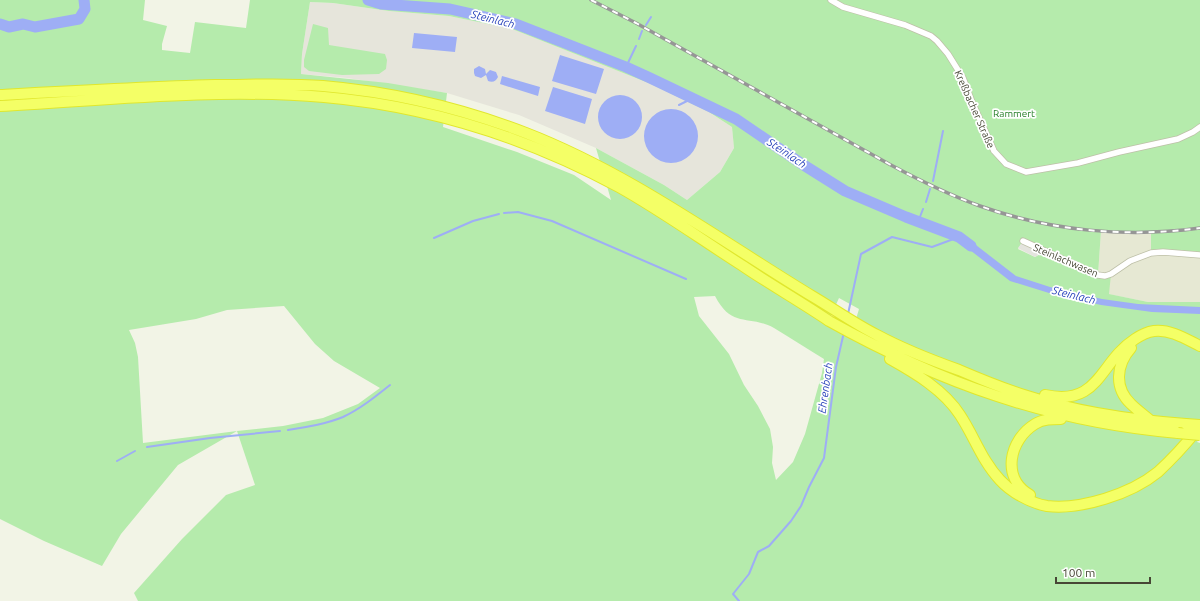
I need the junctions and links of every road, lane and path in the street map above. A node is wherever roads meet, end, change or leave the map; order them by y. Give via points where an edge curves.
1 (831, 0) edge
2 (0, 94) edge
3 (0, 106) edge
4 (1200, 127) edge
5 (1023, 241) dead end
6 (1200, 255) edge
7 (855, 335) junction
8 (1200, 346) edge
9 (1200, 352) edge
10 (994, 384) junction
11 (1150, 420) junction
12 (1200, 421) edge
13 (1200, 426) edge
14 (1124, 428) junction
15 (1200, 435) edge

1 - 4 street, Kreßbacher Straße via 843,7 905,25 937,41 963,78 994,151 1006,164 1026,172 1078,163 1178,139
2 - 10 highway via 278,84 370,92 419,100 465,112 576,154 670,206 878,336
3 - 7 highway via 155,97 273,94 371,102 471,124 524,143 620,188
5 - 6 street, Steinlachwasen via 1105,276 1151,252
7 - 13 highway via 940,393 960,414 988,466 1001,481 1036,503 1047,506 1080,505 1103,500 1130,489 1157,473 1180,451
7 - 14 highway via 930,371 997,397 1052,413
8 - 10 highway via 1167,332 1154,331 1143,334 1117,355 1101,377 1089,388 1069,397 1056,397
9 - 11 highway via 1179,340 1154,336 1134,345 1124,357 1119,373 1121,388 1131,404
10 - 11 highway via 1054,404
11 - 13 highway, bridge
12 - 14 highway via 1174,451 1152,471 1130,486 1113,493 1089,500 1049,501 1023,491 1015,480 1012,454 1017,441 1035,424 1047,419 1060,419 1099,427
14 - 15 highway, bridge

